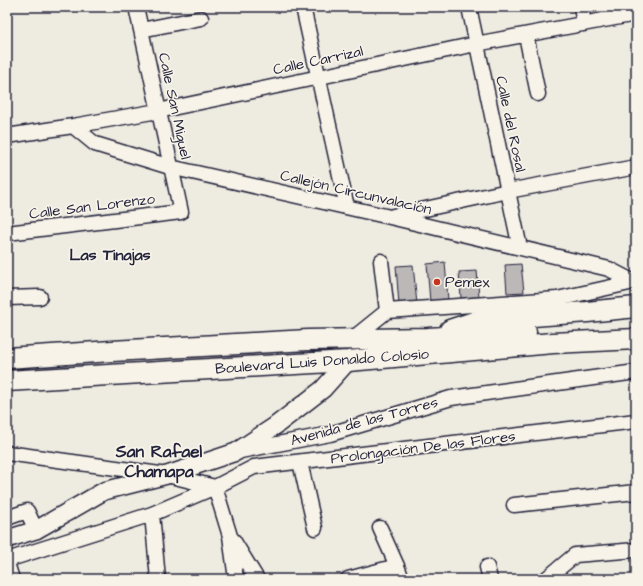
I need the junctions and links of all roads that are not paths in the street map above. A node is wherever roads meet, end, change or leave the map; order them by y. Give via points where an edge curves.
1 (136, 7) edge
2 (303, 7) edge
3 (469, 7) edge
4 (581, 7) edge
5 (635, 7) edge
6 (636, 11) edge
7 (636, 14) edge
8 (201, 18) dead end
9 (584, 24) junction
10 (141, 30) junction
11 (526, 35) junction
12 (476, 44) junction
13 (318, 77) junction
14 (538, 94) dead end
15 (158, 111) junction
16 (73, 126) junction
17 (7, 136) edge
18 (170, 167) junction
19 (636, 167) edge
20 (508, 192) junction
21 (347, 207) junction
22 (181, 212) joint
23 (390, 217) junction
24 (7, 233) edge
25 (520, 248) junction
26 (381, 261) dead end
27 (635, 282) edge
28 (40, 297) dead end
29 (7, 298) edge
30 (558, 299) junction
31 (636, 307) edge
32 (387, 311) junction
33 (481, 312) junction
34 (587, 312) junction
35 (636, 326) edge
36 (548, 337) junction
37 (428, 338) junction
38 (636, 339) edge
39 (351, 340) junction
40 (497, 348) junction
41 (636, 348) edge
42 (7, 358) edge
43 (348, 361) junction
44 (636, 372) edge
45 (7, 381) edge
46 (636, 422) edge
47 (236, 452) junction
48 (7, 453) edge
49 (300, 462) junction
50 (167, 475) junction
51 (215, 487) junction
52 (636, 492) edge
53 (514, 505) dead end
54 (152, 514) junction
55 (7, 518) edge
56 (316, 528) dead end
57 (380, 528) dead end
58 (36, 530) junction
59 (230, 536) junction
60 (7, 539) edge
61 (636, 550) edge
62 (7, 560) edge
63 (7, 563) edge
64 (400, 572) edge
65 (12, 579) edge
66 (158, 579) edge
67 (236, 579) edge
68 (257, 579) edge
69 (348, 579) edge
70 (546, 579) edge

1 - 10 street, Calle San Miguel
2 - 13 street
3 - 12 street, Calle del Rosal
4 - 9 street
5 - 6 street
7 - 9 street, Calle Carrizal
8 - 10 street
9 - 11 street, Calle Carrizal
10 - 15 street, Calle San Miguel
11 - 12 street, Calle Carrizal
11 - 14 street
12 - 13 street, Calle Carrizal
12 - 20 street, Calle del Rosal
13 - 15 street, Calle Carrizal
13 - 21 street
15 - 16 street, Calle Carrizal
15 - 18 street, Calle San Miguel
16 - 17 street, Calle Carrizal
16 - 18 street, Callejón Circunvalación via 95,144
18 - 21 street, Callejón Circunvalación
18 - 22 street, Calle San Miguel
19 - 20 street
20 - 23 street
20 - 25 street, Calle del Rosal
21 - 23 street, Callejón Circunvalación
22 - 24 street, Calle San Lorenzo
23 - 25 street, Callejón Circunvalación
25 - 27 street, Callejón Circunvalación via 609,269
26 - 32 street
27 - 30 street
28 - 29 street
30 - 33 street
30 - 34 street
31 - 34 highway
32 - 33 street
32 - 39 street
33 - 34 highway
33 - 37 highway
35 - 36 highway, Boulevard Luis Donaldo Colosio
36 - 37 highway, Boulevard Luis Donaldo Colosio
36 - 38 highway, Boulevard Luis Donaldo Colosio
36 - 40 highway, Boulevard Luis Donaldo Colosio
37 - 39 highway, Boulevard Luis Donaldo Colosio
39 - 42 highway, Boulevard Luis Donaldo Colosio
40 - 41 highway via 553,353
40 - 43 highway, Boulevard Luis Donaldo Colosio
43 - 45 highway, Boulevard Luis Donaldo Colosio
43 - 47 main road, Avenida de las Torres via 323,389
44 - 47 street, Avenida de las Torres via 451,398 330,434
46 - 49 street, Prolongación De las Flores
47 - 50 main road
48 - 50 street
49 - 51 street, Prolongación De las Flores via 254,467
49 - 56 street
50 - 51 street
50 - 58 main road via 104,491
51 - 54 street, Prolongación De las Flores
51 - 59 street
52 - 53 street
54 - 62 street, Prolongación De las Flores
54 - 66 street
55 - 58 street via 27,511
57 - 64 street
58 - 60 main road
59 - 67 street
59 - 68 street
61 - 70 street via 575,555
63 - 65 street
64 - 69 street

